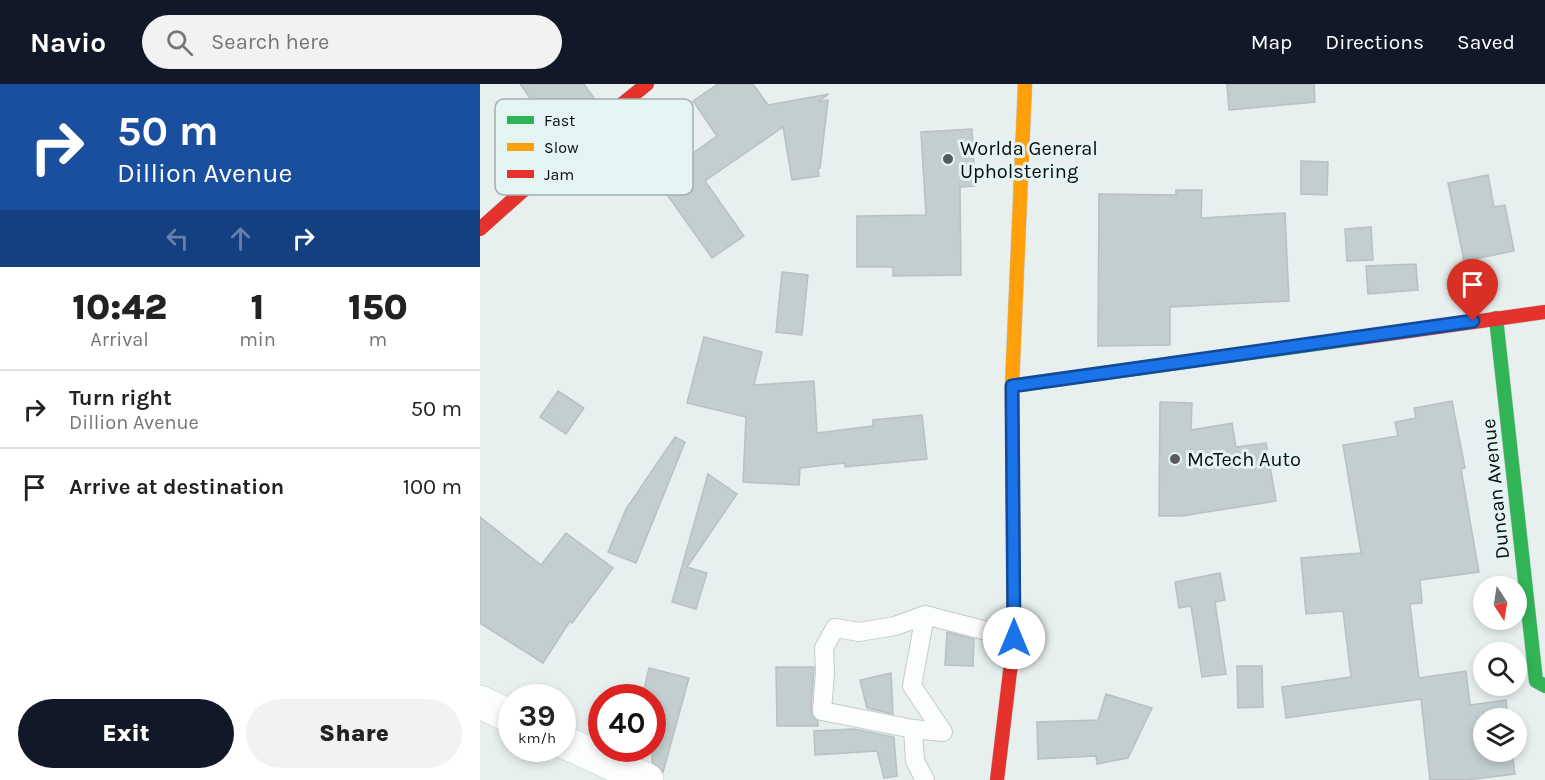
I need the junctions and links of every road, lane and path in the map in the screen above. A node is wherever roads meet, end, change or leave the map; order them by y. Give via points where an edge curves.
1 (647, 84) edge
2 (1025, 84) edge
3 (628, 99) edge
4 (519, 195) edge
5 (480, 230) edge
6 (1545, 312) edge
7 (1496, 318) junction
8 (1012, 386) junction
9 (925, 615) junction
10 (1014, 638) junction
11 (1545, 686) edge
12 (480, 702) edge
13 (498, 710) edge
14 (913, 729) junction
15 (576, 747) edge
16 (647, 780) edge
17 (924, 780) edge
18 (997, 780) edge

1 - 3 street
2 - 8 street
4 - 5 street
6 - 7 street
7 - 8 street
7 - 11 street, Duncan Avenue via 1536,681
8 - 10 street
9 - 10 lane
9 - 14 lane via 912,686 943,732
9 - 14 lane via 895,626 859,632 835,628 824,648 822,711
10 - 18 street
12 - 13 street
14 - 17 lane via 915,761
15 - 16 street

